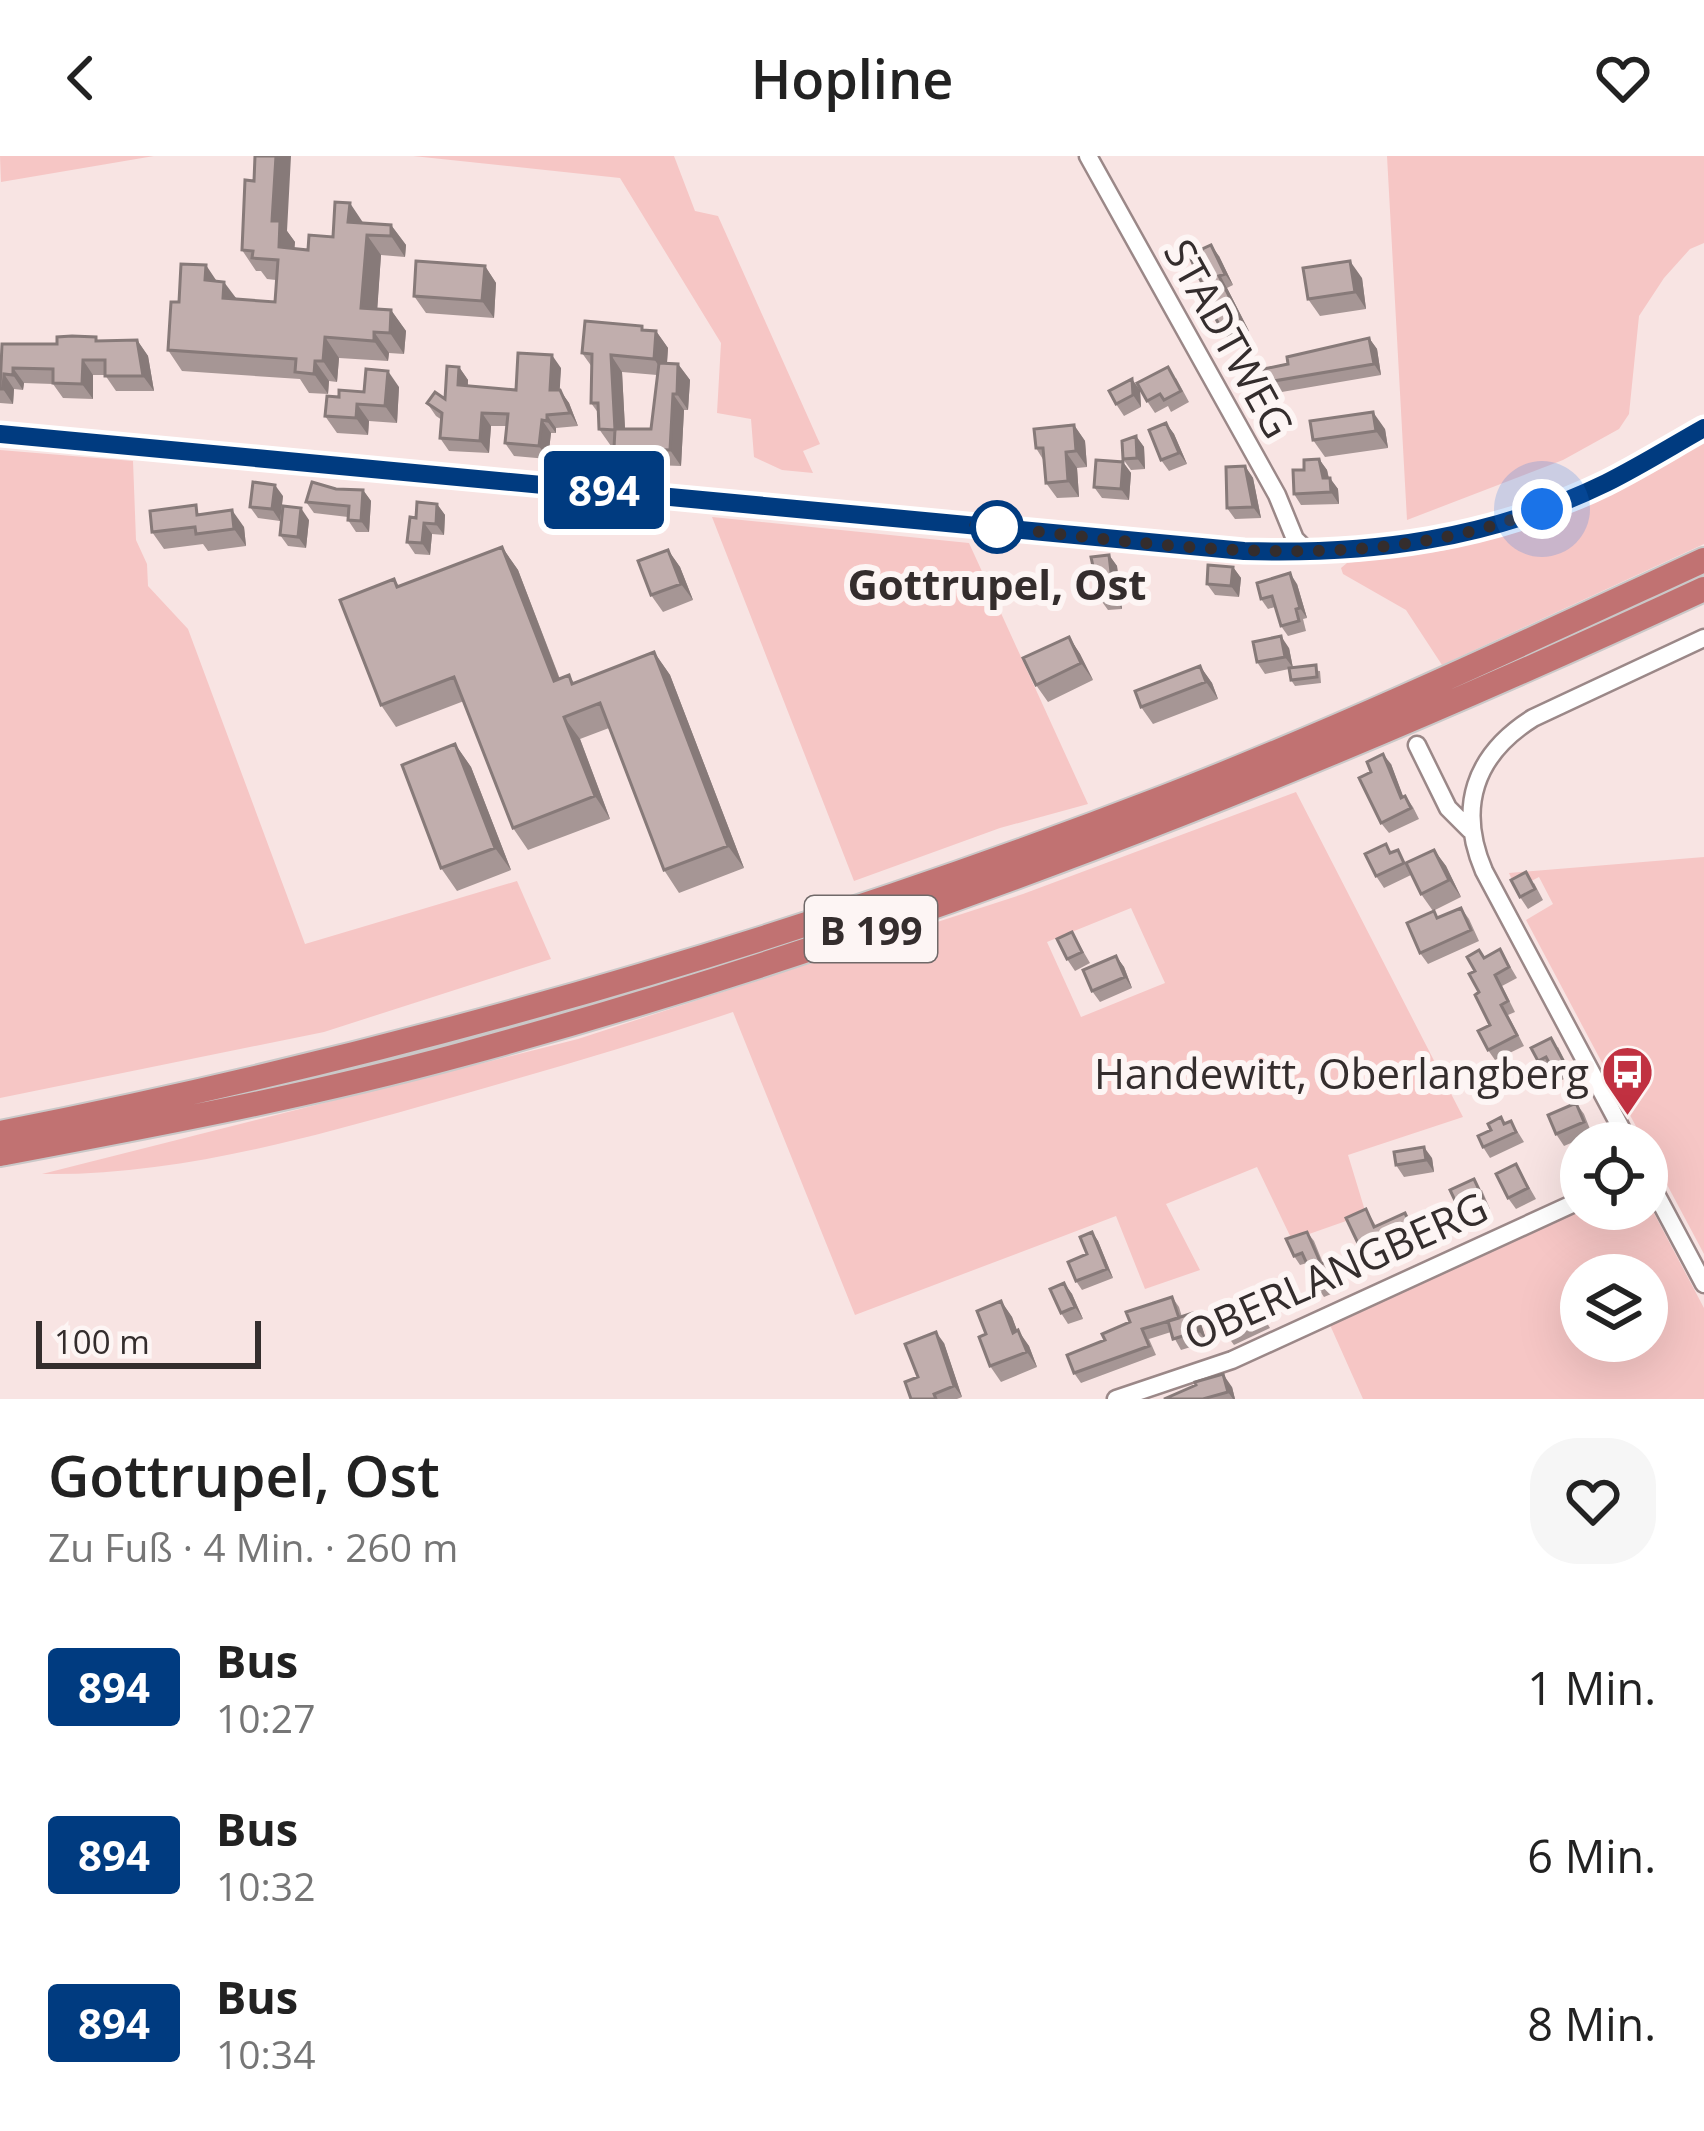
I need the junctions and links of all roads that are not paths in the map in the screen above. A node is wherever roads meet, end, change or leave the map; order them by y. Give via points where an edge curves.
1 (1088, 156) edge
2 (1704, 428) edge
3 (0, 434) edge
4 (1309, 553) junction
5 (1704, 560) edge
6 (1704, 589) edge
7 (1704, 638) edge
8 (1418, 745) dead end
9 (1470, 830) junction
10 (1618, 1122) edge
11 (0, 1133) edge
12 (0, 1154) edge
13 (1560, 1210) edge
14 (1668, 1216) edge
15 (1704, 1284) edge
16 (1116, 1399) edge

1 - 4 street, STADTWEG
2 - 4 street via 1605,484 1510,521 1411,545
3 - 4 street
5 - 11 highway, B 199 via 1166,796 931,882 450,1030
6 - 12 highway, B 199 via 1181,818 942,905 457,1056
7 - 9 street via 1510,733 1479,777
8 - 9 street via 1448,808
9 - 10 street via 1484,872
13 - 16 street, OBERLANGBERG via 1232,1360
14 - 15 street

